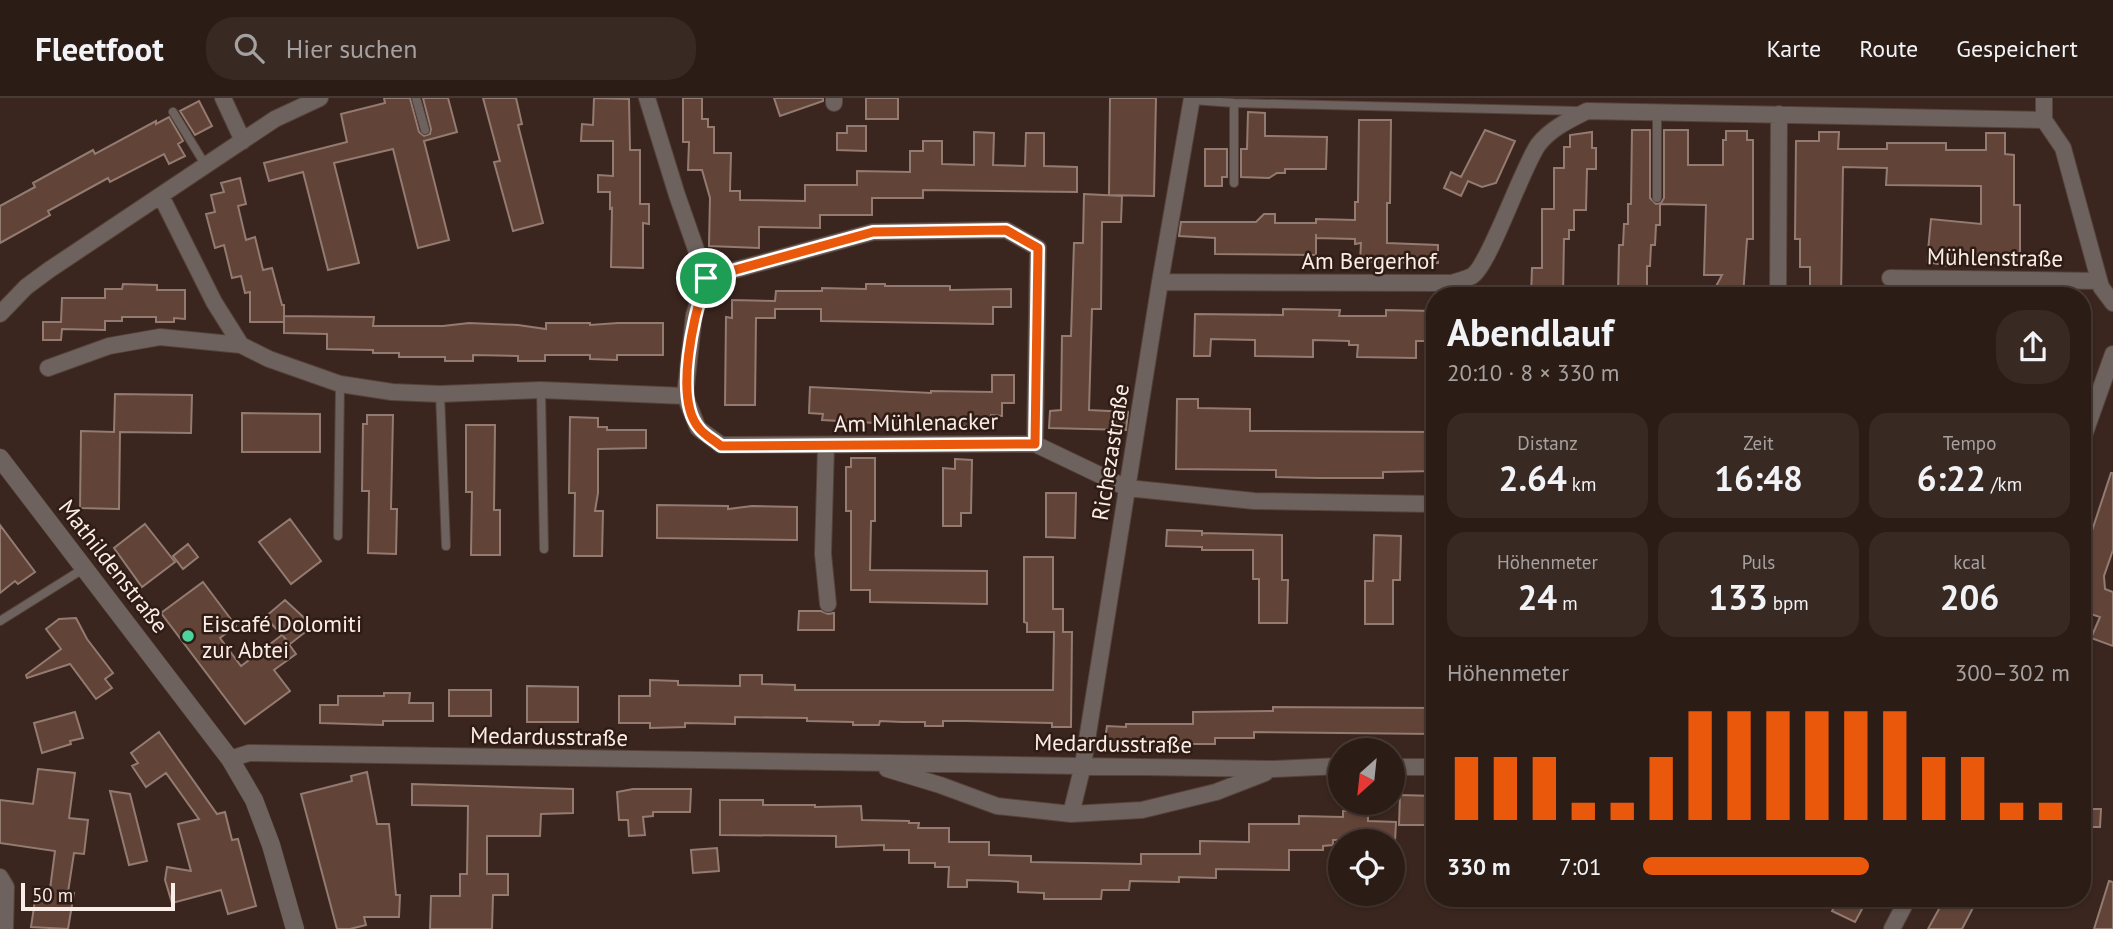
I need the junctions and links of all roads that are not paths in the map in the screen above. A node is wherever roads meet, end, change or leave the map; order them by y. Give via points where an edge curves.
1 (223, 98) edge
2 (320, 98) edge
3 (416, 98) edge
4 (647, 98) edge
5 (2044, 98) edge
6 (1192, 99) edge
7 (1234, 103) junction
8 (1587, 111) junction
9 (173, 112) dead end
10 (1657, 112) junction
11 (1779, 114) junction
12 (2044, 120) junction
13 (425, 130) dead end
14 (243, 141) junction
15 (206, 166) junction
16 (1234, 183) dead end
17 (160, 196) junction
18 (1657, 198) dead end
19 (706, 278) junction
20 (1890, 278) dead end
21 (2099, 281) junction
22 (1160, 282) junction
23 (26, 287) junction
24 (1778, 287) edge
25 (0, 302) edge
26 (2113, 303) edge
27 (0, 314) edge
28 (241, 345) junction
29 (2113, 354) edge
30 (48, 368) dead end
31 (340, 384) junction
32 (541, 390) junction
33 (440, 394) junction
34 (685, 396) junction
35 (2091, 416) edge
36 (1035, 444) junction
37 (826, 446) junction
38 (0, 458) edge
39 (1127, 488) junction
40 (1426, 504) edge
41 (338, 536) dead end
42 (446, 546) dead end
43 (544, 550) dead end
44 (83, 569) junction
45 (828, 604) dead end
46 (0, 621) edge
47 (230, 760) junction
48 (868, 764) junction
49 (1083, 765) junction
50 (1328, 767) edge
51 (1405, 767) edge
52 (1426, 767) edge
53 (1274, 769) junction
54 (1071, 814) junction
55 (0, 877) edge
56 (1903, 907) edge
57 (5, 929) edge
58 (295, 929) edge
59 (1892, 929) edge

1 - 14 street
2 - 14 street via 275,119
3 - 13 lane
4 - 19 street
5 - 12 street
6 - 7 lane
6 - 22 street, Richezastraße
7 - 8 lane
7 - 16 lane
8 - 10 street
8 - 22 street, Am Bergerhof via 1539,144 1474,275 1451,283
9 - 15 lane
10 - 11 street
10 - 18 lane
11 - 12 street
11 - 24 street
12 - 21 street, Mühlenstraße via 2063,148
14 - 15 street
15 - 17 street
17 - 23 street
17 - 28 street
19 - 34 street via 694,315
19 - 36 street via 873,232 1006,230 1038,248
20 - 21 street, Mühlenstraße
21 - 26 street, Mühlenstraße
22 - 39 street, Richezastraße
23 - 25 street
23 - 27 street
28 - 30 street via 160,337 109,346
28 - 31 street
29 - 35 street
31 - 33 street
31 - 41 lane
32 - 33 street
32 - 34 street
32 - 43 lane
33 - 42 lane
34 - 37 street, Am Mühlenacker via 698,428 721,446
36 - 37 street, Am Mühlenacker
36 - 39 street, Am Mühlenacker
37 - 45 street via 823,554
38 - 44 street, Mathildenstraße
39 - 40 street, Am Mühlenacker via 1254,501
39 - 49 street, Richezastraße
44 - 46 lane
44 - 47 street, Mathildenstraße
47 - 48 street, Medardusstraße via 250,753
47 - 58 street, Mathildenstraße via 254,800
48 - 49 street, Medardusstraße
48 - 54 street, Medardusstraße via 997,806
49 - 53 street, Medardusstraße
49 - 54 street, Richezastraße
50 - 53 street, Medardusstraße
51 - 52 street
53 - 54 street, Medardusstraße via 1216,792 1142,810
55 - 57 street via 6,887
56 - 59 street

